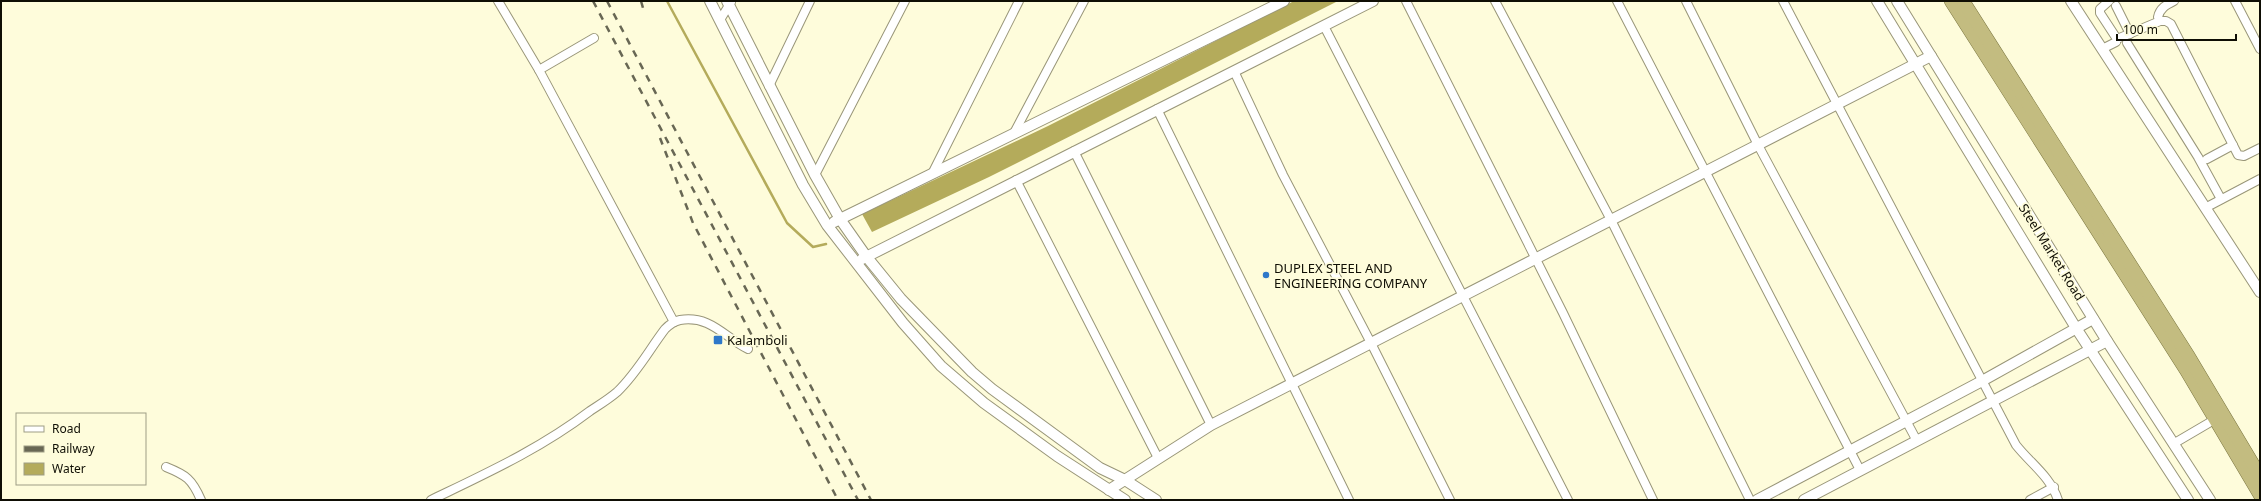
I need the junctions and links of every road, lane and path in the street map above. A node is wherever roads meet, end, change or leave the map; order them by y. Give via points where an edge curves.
1 (498, 1) edge
2 (710, 1) edge
3 (810, 1) edge
4 (905, 1) edge
5 (1019, 1) edge
6 (1084, 1) edge
7 (1284, 1) edge
8 (1373, 1) edge
9 (1406, 1) edge
10 (1495, 1) edge
11 (1617, 1) edge
12 (1686, 1) edge
13 (1783, 1) edge
14 (1877, 1) edge
15 (1897, 1) edge
16 (1951, 1) edge
17 (1963, 1) edge
18 (2071, 1) edge
19 (2174, 1) edge
20 (2235, 1) edge
21 (729, 2) edge
22 (2113, 3) edge
23 (720, 20) junction
24 (2160, 21) junction
25 (1324, 26) junction
26 (2130, 34) junction
27 (594, 38) dead end
28 (2116, 42) dead end
29 (2127, 43) dead end
30 (2102, 49) junction
31 (2260, 49) edge
32 (1931, 56) junction
33 (1915, 64) junction
34 (539, 70) junction
35 (1234, 71) junction
36 (769, 86) junction
37 (1836, 105) junction
38 (1157, 109) junction
39 (1014, 133) junction
40 (1758, 144) junction
41 (2233, 145) junction
42 (2260, 148) edge
43 (1074, 151) junction
44 (2207, 159) dead end
45 (1706, 171) junction
46 (932, 174) junction
47 (815, 175) junction
48 (2260, 179) edge
49 (1016, 180) junction
50 (2222, 199) junction
51 (2205, 208) junction
52 (1611, 220) junction
53 (843, 223) junction
54 (827, 225) junction
55 (865, 254) junction
56 (1536, 258) junction
57 (853, 261) junction
58 (2260, 292) edge
59 (1463, 296) junction
60 (2093, 319) junction
61 (674, 322) junction
62 (2076, 328) junction
63 (2107, 341) junction
64 (1371, 343) junction
65 (748, 349) dead end
66 (2090, 350) junction
67 (1982, 381) junction
68 (1290, 384) junction
69 (1993, 400) junction
70 (2219, 417) junction
71 (1906, 421) junction
72 (1211, 425) junction
73 (1916, 441) junction
74 (2173, 444) junction
75 (1850, 451) junction
76 (1158, 458) junction
77 (166, 467) dead end
78 (1860, 470) junction
79 (2260, 476) edge
80 (1124, 480) junction
81 (2054, 487) junction
82 (1110, 490) junction
83 (2260, 495) edge
84 (200, 500) edge
85 (431, 500) edge
86 (1125, 500) edge
87 (1156, 500) edge
88 (1349, 500) edge
89 (1450, 500) edge
90 (1568, 500) edge
91 (1653, 500) edge
92 (1750, 500) edge
93 (1757, 500) edge
94 (1804, 500) edge
95 (2030, 500) edge
96 (2058, 500) edge
97 (2188, 500) edge
98 (2210, 500) edge

1 - 34 street
2 - 23 street
3 - 36 street
4 - 47 street
5 - 46 street
6 - 39 street
7 - 39 street
8 - 25 street
9 - 56 street
10 - 52 street
11 - 45 street
12 - 40 street
13 - 37 street
14 - 33 street, Steel Market Road
15 - 32 street, Steel Market Road
16 - 70 highway
17 - 70 highway
18 - 30 street
19 - 24 street via 2163,6 2159,12
20 - 31 street
21 - 23 street
21 - 36 street
22 - 26 street
22 - 26 street via 2100,9 2100,13 2117,39
23 - 54 street via 803,185
24 - 26 street
24 - 41 street via 2171,24
25 - 35 street
25 - 59 street
27 - 34 street
28 - 30 street
29 - 50 street
30 - 51 street
32 - 33 street
32 - 60 street, Steel Market Road
33 - 37 street
33 - 62 street, Steel Market Road
34 - 61 street
35 - 38 street
35 - 64 street via 1283,175
36 - 47 street
37 - 40 street
37 - 67 street
38 - 43 street
38 - 68 street
39 - 46 street
40 - 45 street
40 - 71 street
41 - 42 street via 2238,155 2244,156
41 - 44 street
43 - 49 street
43 - 72 street
45 - 52 street
45 - 75 street
46 - 53 street
47 - 53 street
48 - 50 street
49 - 55 street
49 - 76 street
50 - 51 street
51 - 58 street
52 - 56 street
52 - 92 street
53 - 54 street
53 - 55 street
54 - 57 street
55 - 57 street
55 - 80 street via 901,299 972,372 1100,468
56 - 59 street
56 - 91 street
57 - 82 street via 903,324 941,366 990,408 1056,456
59 - 64 street
59 - 90 street
60 - 62 street
60 - 63 street, Steel Market Road
61 - 65 street via 706,322 718,327
61 - 85 street via 666,328 645,360 617,393 568,428 503,466
62 - 66 street, Steel Market Road
62 - 67 street
63 - 66 street
63 - 74 street, Steel Market Road
64 - 68 street
64 - 89 street
66 - 69 street
66 - 97 street, Steel Market Road
67 - 69 street
67 - 71 street
68 - 72 street
68 - 88 street
69 - 73 street
69 - 81 street via 2016,445
70 - 74 street
70 - 79 highway
70 - 83 highway
71 - 73 street
71 - 75 street
72 - 76 street
73 - 78 street
74 - 98 street, Steel Market Road
75 - 78 street
75 - 93 street
76 - 80 street
77 - 84 street via 184,474 195,487
78 - 94 street
80 - 82 street
80 - 87 street
81 - 95 street
81 - 96 street
82 - 86 street

